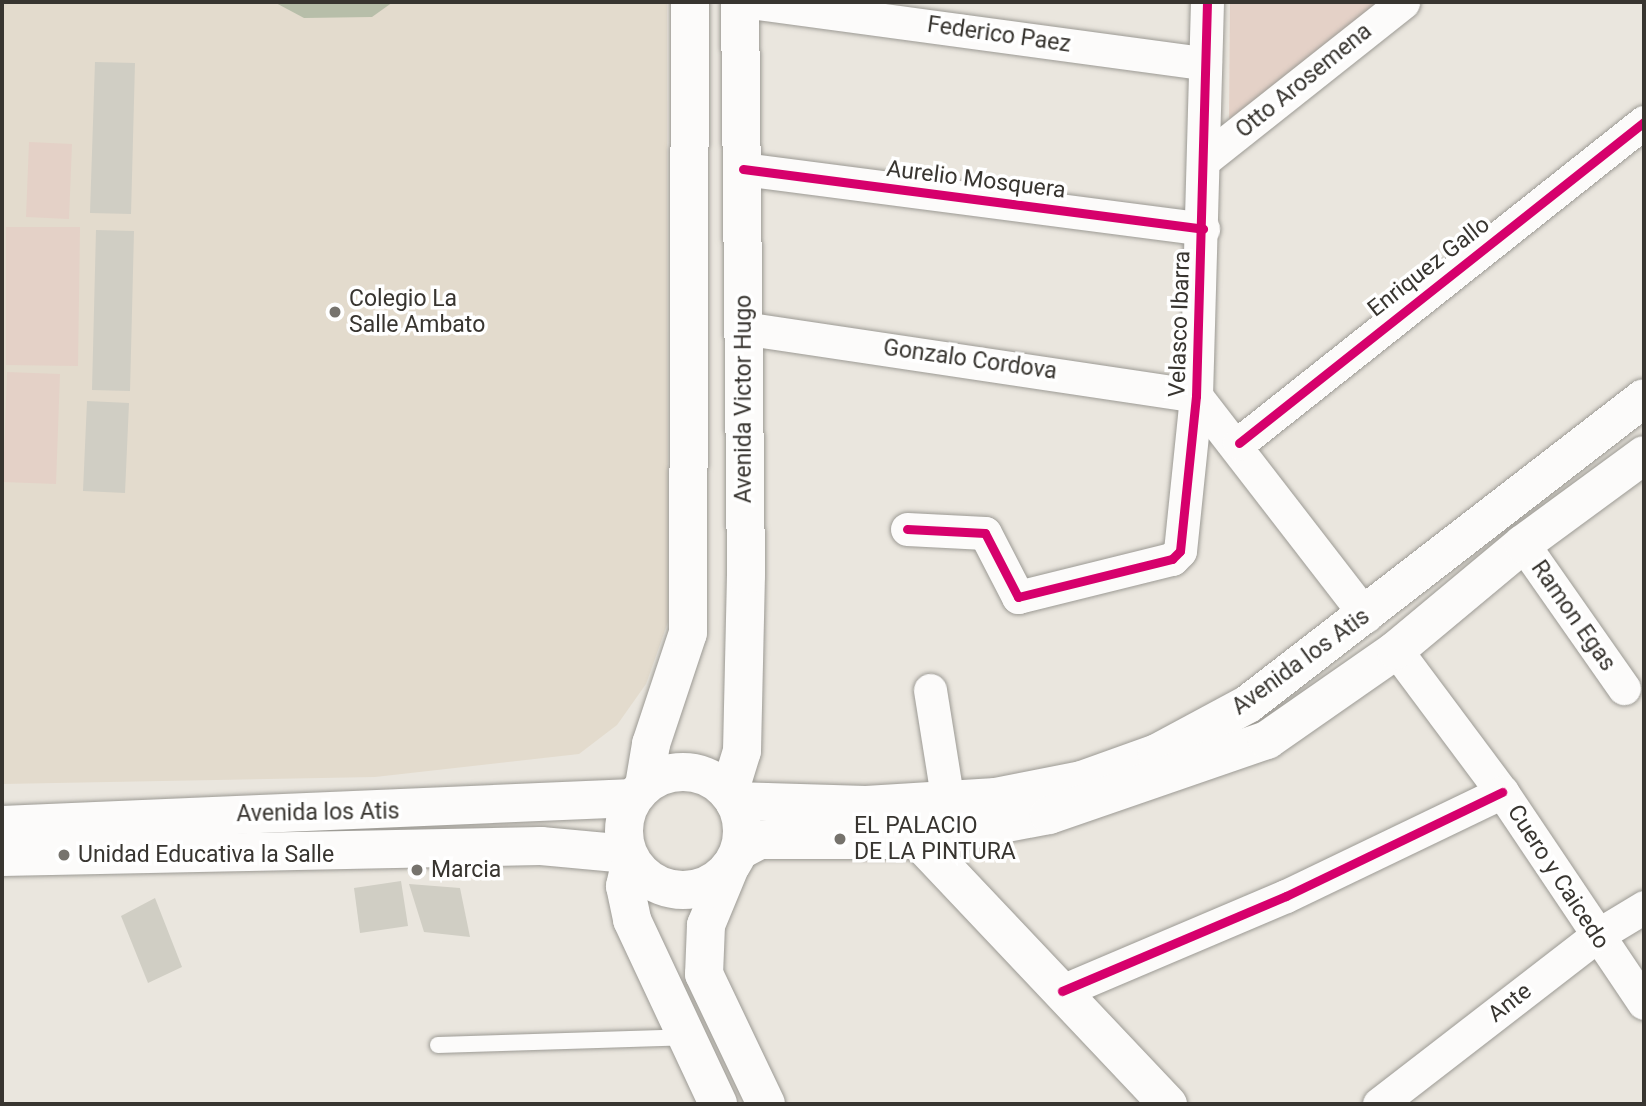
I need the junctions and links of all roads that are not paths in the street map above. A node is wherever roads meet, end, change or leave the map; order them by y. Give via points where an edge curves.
1 (690, 2) edge
2 (740, 2) edge
3 (751, 2) edge
4 (1207, 2) edge
5 (1403, 2) edge
6 (1205, 63) junction
7 (1644, 122) edge
8 (1204, 160) junction
9 (743, 169) junction
10 (1203, 229) junction
11 (743, 328) junction
12 (1196, 396) junction
13 (1644, 398) edge
14 (1239, 443) junction
15 (1644, 455) edge
16 (907, 529) dead end
17 (1523, 544) junction
18 (1366, 616) junction
19 (1396, 650) junction
20 (1624, 688) dead end
21 (930, 690) dead end
22 (639, 792) junction
23 (1502, 792) junction
24 (731, 797) junction
25 (948, 802) junction
26 (2, 825) edge
27 (918, 839) junction
28 (2, 857) edge
29 (630, 857) junction
30 (734, 859) junction
31 (1644, 907) edge
32 (1596, 936) junction
33 (1062, 991) junction
34 (1644, 1003) edge
35 (685, 1037) junction
36 (438, 1045) dead end
37 (718, 1104) edge
38 (766, 1104) edge
39 (1168, 1104) edge
40 (1379, 1104) edge

1 - 22 main road via 688,633 650,744
2 - 9 main road, Avenida Victor Hugo
3 - 6 street, Federico Paez
4 - 6 street, Velasco Ibarra
5 - 8 street, Otto Arosemena
6 - 8 street, Velasco Ibarra
7 - 14 street, Enriquez Gallo
8 - 10 street, Velasco Ibarra
9 - 10 street, Aurelio Mosquera
9 - 11 main road, Avenida Victor Hugo
10 - 12 street, Velasco Ibarra
11 - 12 street, Gonzalo Cordova
11 - 24 main road, Avenida Victor Hugo via 742,751
12 - 14 street
12 - 16 street, Velasco Ibarra via 1184,541 1172,559 1018,597 985,533
13 - 18 main road, Avenida los Atis
14 - 18 street
15 - 17 main road, Avenida los Atis
17 - 19 main road, Avenida los Atis
17 - 20 street, Ramon Egas
18 - 25 main road, Avenida los Atis via 1248,704 1157,753 1082,780
19 - 23 street, Cuero y Caicedo
19 - 27 main road, Avenida los Atis via 1267,740 1049,815
21 - 25 street
22 - 24 main road, Avenida los Atis via 661,776 698,773
22 - 26 main road, Avenida los Atis
22 - 29 main road via 625,816
23 - 32 street, Cuero y Caicedo
23 - 33 street via 1286,896
24 - 25 main road, Avenida los Atis
24 - 30 main road via 741,825
27 - 30 main road, Avenida los Atis via 760,840
27 - 33 main road
28 - 29 main road, Avenida los Atis via 541,846
29 - 30 main road, Avenida los Atis via 643,876 679,891 716,880
29 - 35 main road via 625,886 632,920
30 - 38 main road via 716,888 706,925 704,974
31 - 32 street, Ante
32 - 34 street, Cuero y Caicedo
32 - 40 street, Ante
33 - 39 main road
35 - 36 lane
35 - 37 main road

